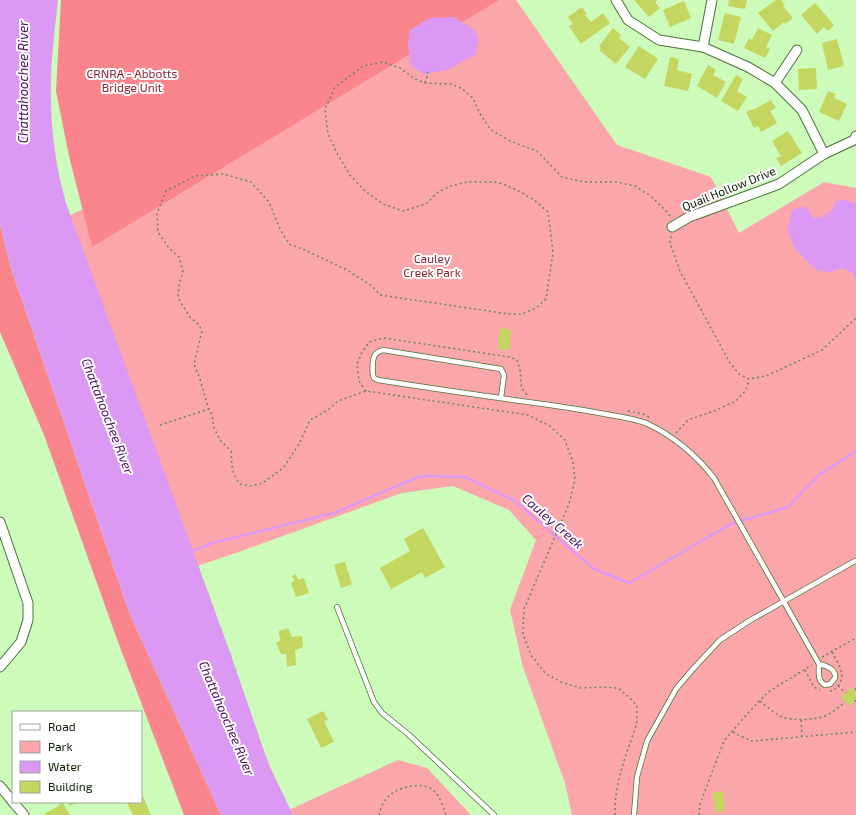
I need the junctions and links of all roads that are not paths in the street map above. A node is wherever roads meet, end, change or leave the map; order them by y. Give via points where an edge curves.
1 (616, 0) edge
2 (712, 0) edge
3 (703, 47) junction
4 (797, 50) dead end
5 (775, 83) junction
6 (856, 136) edge
7 (824, 154) junction
8 (672, 227) road end
9 (501, 398) junction
10 (0, 522) edge
11 (856, 561) edge
12 (784, 601) junction
13 (337, 607) dead end
14 (818, 662) junction
15 (0, 667) edge
16 (0, 786) edge
17 (12, 801) edge
18 (14, 803) edge
19 (24, 815) edge
20 (494, 815) edge
21 (634, 815) edge

1 - 3 street via 628,20 659,40
2 - 3 street
3 - 5 street via 748,66
4 - 5 street
5 - 7 street via 802,110
6 - 7 street, Quail Hollow Drive via 854,140
7 - 8 street, Quail Hollow Drive via 779,184 689,217
9 - 9 lane via 378,380 372,374 374,355 383,350 501,369 504,375
9 - 12 lane via 627,418 647,424 675,440 714,478
10 - 15 street via 28,604 28,620 21,642
11 - 12 lane
12 - 14 lane
12 - 21 lane via 720,640 676,689 647,741 637,777
13 - 20 lane via 374,702 382,713
14 - 14 lane via 822,684 830,684 836,674
16 - 17 street
18 - 19 street

